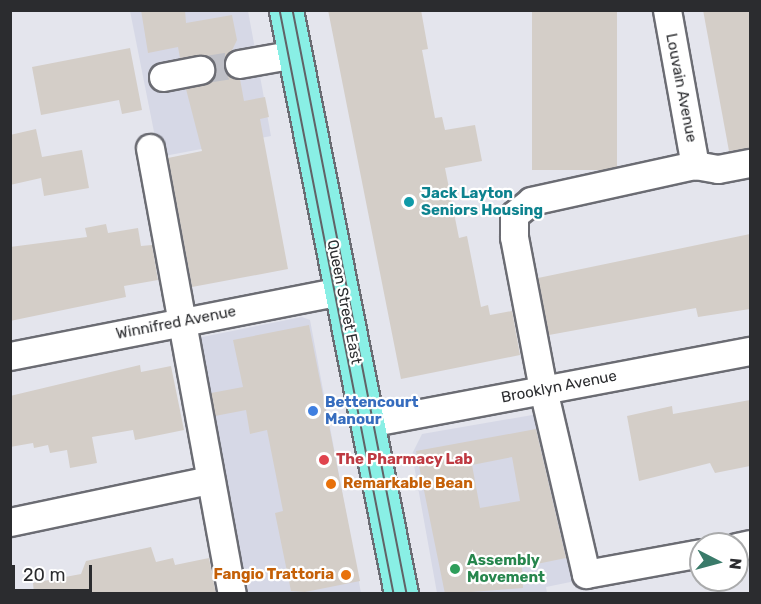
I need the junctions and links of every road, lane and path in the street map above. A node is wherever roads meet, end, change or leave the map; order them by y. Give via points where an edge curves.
1 (286, 10) edge
2 (667, 10) edge
3 (295, 54) junction
4 (239, 64) tunnel mouth
5 (200, 70) tunnel mouth
6 (163, 76) dead end
7 (150, 148) dead end
8 (750, 163) edge
9 (695, 165) junction
10 (342, 291) junction
11 (180, 322) junction
12 (750, 351) edge
13 (10, 356) edge
14 (543, 389) junction
15 (368, 423) junction
16 (210, 480) junction
17 (10, 522) edge
18 (689, 555) edge
19 (232, 594) edge
20 (401, 594) edge

1 - 3 main road, Queen Street East
2 - 9 street, Louvain Avenue
3 - 4 street
3 - 10 main road, Queen Street East
5 - 6 street
7 - 11 street
8 - 9 street via 718,169
9 - 14 street via 531,201 514,215 514,237
10 - 11 street, Winnifred Avenue
10 - 15 main road, Queen Street East
11 - 13 street, Winnifred Avenue
11 - 16 street
12 - 14 street, Brooklyn Avenue
14 - 15 street, Brooklyn Avenue
14 - 18 street via 586,574
15 - 20 main road, Queen Street East
16 - 17 street
16 - 19 street

